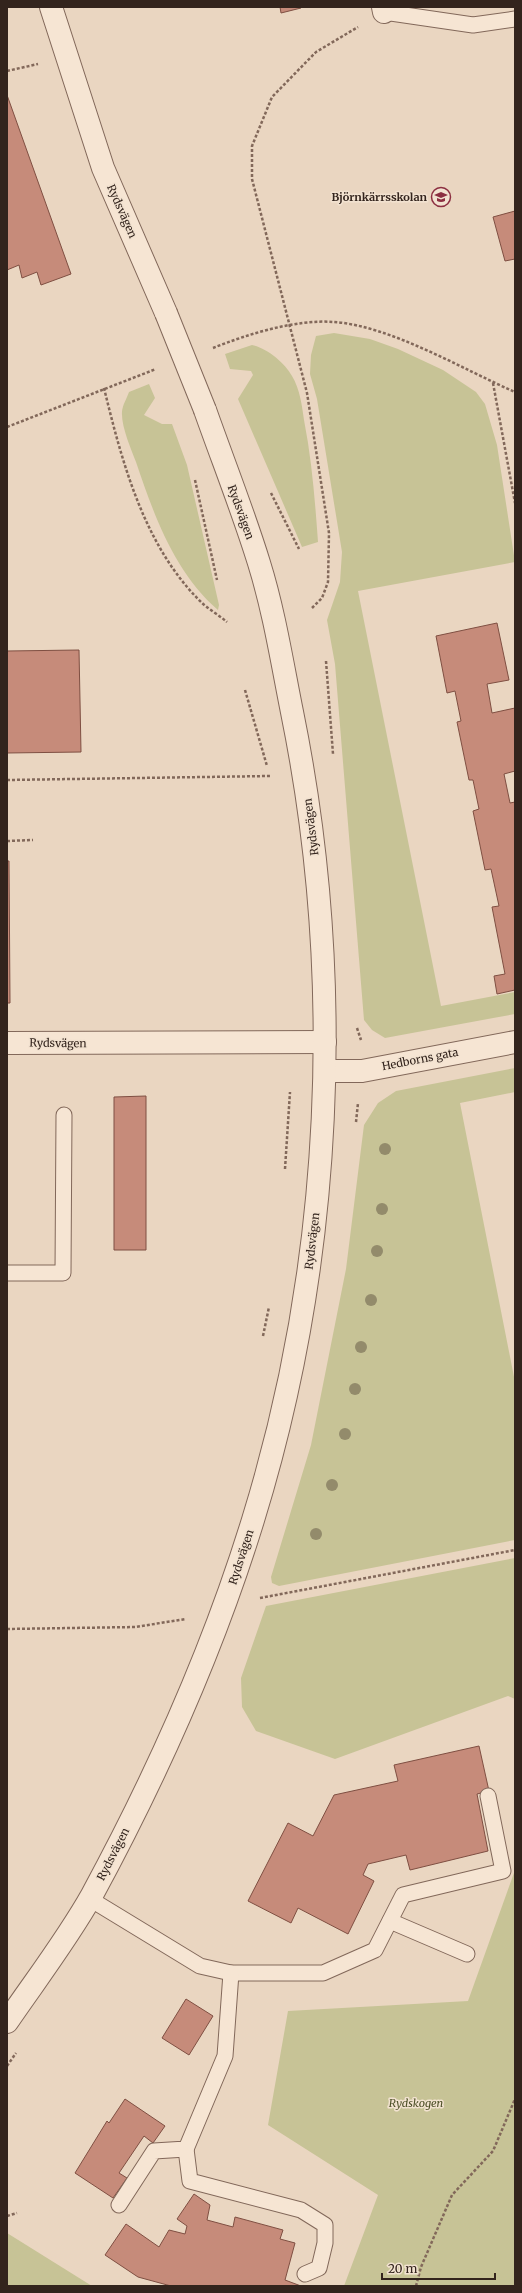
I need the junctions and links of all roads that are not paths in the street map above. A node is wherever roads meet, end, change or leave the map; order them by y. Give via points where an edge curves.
1 (51, 7) edge
2 (384, 9) edge
3 (515, 19) edge
4 (325, 1042) junction
5 (515, 1042) edge
6 (7, 1043) edge
7 (325, 1071) junction
8 (64, 1115) dead end
9 (7, 1273) edge
10 (488, 1796) dead end
11 (90, 1899) junction
12 (390, 1921) junction
13 (467, 1954) dead end
14 (230, 1972) junction
15 (7, 2022) edge
16 (186, 2149) junction
17 (119, 2205) dead end
18 (305, 2274) dead end

1 - 4 street, Rydsvägen, bridge via 103,168 205,410 260,565 305,776 315,856 323,958
2 - 3 lane via 473,25
4 - 6 street, Rydsvägen
4 - 7 street, Rydsvägen
5 - 7 street, Hedborns gata via 362,1071
7 - 11 street, Rydsvägen via 314,1234 295,1354 277,1436 254,1519 224,1608 166,1750
8 - 9 lane via 63,1273
10 - 12 lane via 503,1871 403,1895
11 - 14 lane via 200,1966
11 - 15 street, Rydsvägen
12 - 13 lane
12 - 14 lane via 375,1950 323,1973
14 - 16 lane via 225,2056
16 - 17 lane via 154,2151
16 - 18 lane via 190,2180 302,2210 325,2225 325,2243 319,2268

